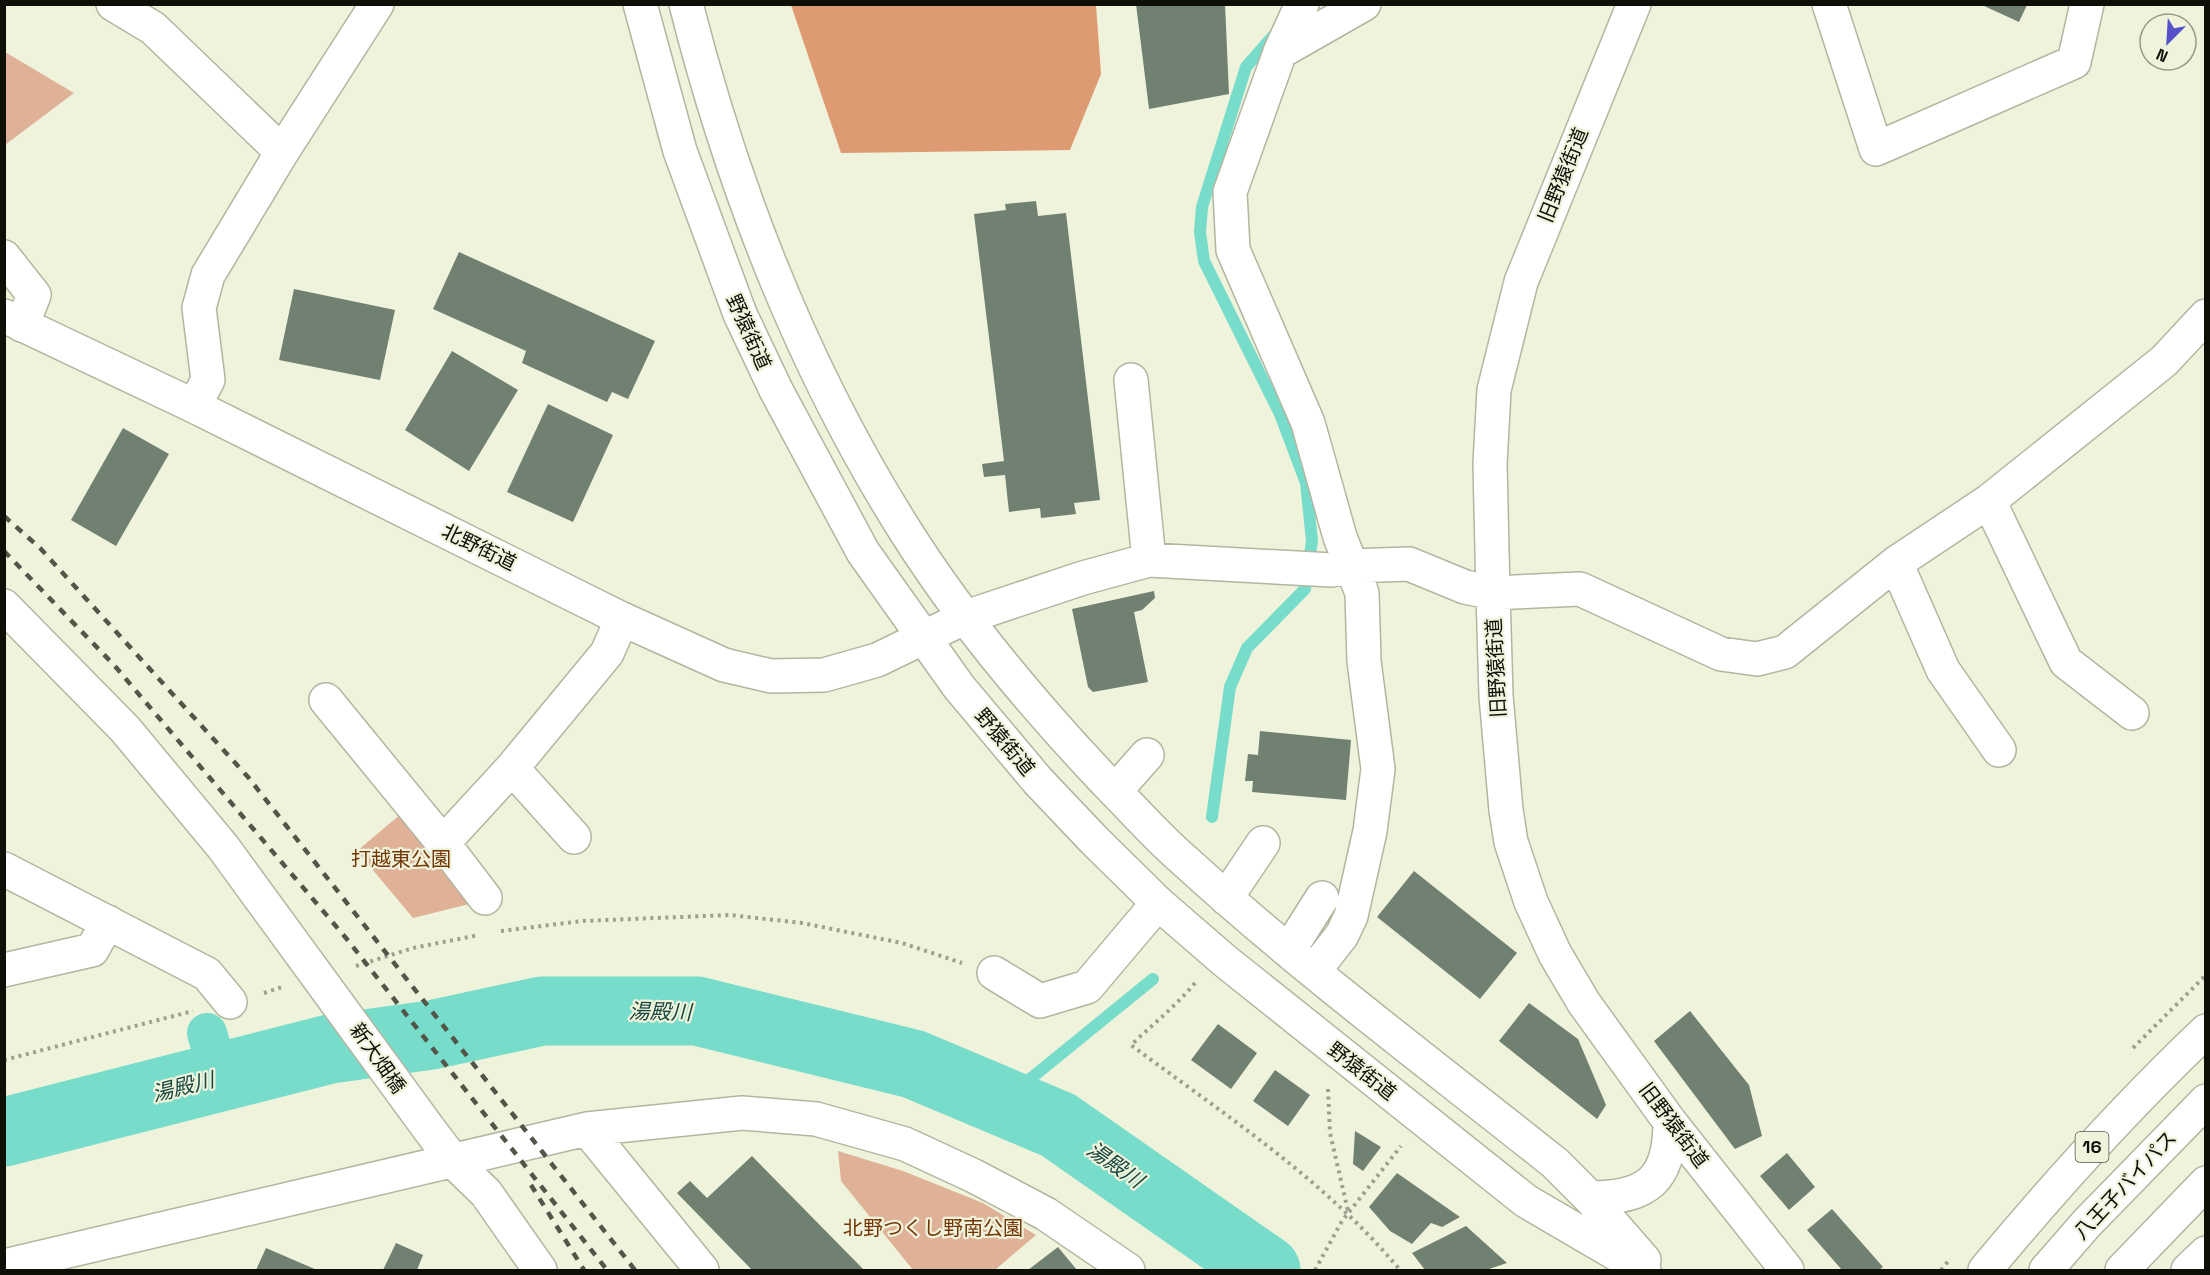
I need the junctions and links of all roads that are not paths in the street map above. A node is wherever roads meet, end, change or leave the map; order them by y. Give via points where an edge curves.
1 (113, 4) edge
2 (377, 4) edge
3 (640, 4) edge
4 (686, 4) edge
5 (1302, 4) edge
6 (1364, 4) edge
7 (1634, 4) edge
8 (1829, 4) edge
9 (2087, 4) edge
10 (1283, 46) junction
11 (282, 152) junction
12 (4, 256) edge
13 (2205, 316) edge
14 (13, 320) edge
15 (1131, 380) dead end
16 (194, 406) junction
17 (1989, 501) junction
18 (1149, 560) junction
19 (1896, 563) junction
20 (1342, 568) junction
21 (1492, 593) junction
22 (4, 606) edge
23 (966, 617) junction
24 (622, 619) junction
25 (923, 638) junction
26 (326, 700) dead end
27 (2132, 713) dead end
28 (1999, 750) dead end
29 (1147, 755) dead end
30 (512, 768) junction
31 (1115, 790) junction
32 (574, 837) dead end
33 (443, 843) junction
34 (1263, 843) dead end
35 (4, 869) edge
36 (485, 898) dead end
37 (1226, 898) junction
38 (1322, 898) dead end
39 (1158, 903) junction
40 (108, 922) junction
41 (1290, 951) junction
42 (4, 970) edge
43 (1314, 971) junction
44 (994, 973) road end
45 (230, 1002) road end
46 (2205, 1031) edge
47 (2205, 1101) edge
48 (1670, 1122) junction
49 (587, 1129) junction
50 (454, 1162) junction
51 (2205, 1183) edge
52 (1590, 1198) junction
53 (2205, 1253) edge
54 (4, 1266) edge
55 (540, 1270) edge
56 (702, 1270) edge
57 (1128, 1270) edge
58 (1644, 1270) edge
59 (1653, 1270) edge
60 (1787, 1270) edge
61 (1985, 1270) edge
62 (2046, 1270) edge
63 (2122, 1270) edge
64 (2188, 1270) edge

1 - 11 main road via 153,28
2 - 11 main road
3 - 25 main road, 野猿街道 via 680,151 740,314 824,483 863,552
4 - 23 main road via 734,170 794,320 879,488
5 - 10 main road
6 - 10 main road
7 - 21 main road, 旧野猿街道 via 1521,282 1501,358 1491,426
8 - 9 main road via 1876,148 2074,62
10 - 20 main road via 1230,192 1233,250 1308,423 1340,537
11 - 16 main road via 208,275 199,308 208,380
12 - 14 main road via 34,295
13 - 17 main road, 北野街道 via 2164,361
14 - 16 main road, 北野街道
15 - 18 main road
16 - 24 main road, 北野街道
17 - 19 main road, 北野街道
17 - 27 main road via 2066,662
18 - 20 main road, 北野街道 via 1214,568
18 - 23 main road, 北野街道
19 - 21 main road, 北野街道 via 1785,652 1757,659 1721,654 1580,589
19 - 28 main road via 1943,670
20 - 21 main road, 北野街道 via 1409,564
20 - 43 main road via 1362,593 1364,661 1378,769 1370,831 1350,916 1342,935
21 - 48 main road, 旧野猿街道 via 1506,810 1522,876 1555,954 1584,1003
22 - 50 main road, 新大畑橋 via 125,729 223,847
23 - 25 main road, 北野街道
23 - 31 main road via 1050,722
24 - 25 main road, 北野街道 via 724,665 771,676 824,675 845,670 878,660
24 - 30 main road via 607,653
25 - 39 main road, 野猿街道 via 1038,781
26 - 33 main road
29 - 31 main road
30 - 32 main road
30 - 33 main road
31 - 37 main road
33 - 36 main road
34 - 37 main road
35 - 40 main road
37 - 41 main road
38 - 41 main road
39 - 44 main road via 1087,987 1040,1001
39 - 58 main road, 野猿街道 via 1527,1201
40 - 42 main road via 92,950
40 - 45 main road via 207,974
41 - 43 main road
43 - 52 main road via 1555,1163
46 - 61 main road, 16 via 2051,1191
47 - 62 main road, 八王子バイパス / 16
48 - 52 main road via 1666,1160 1648,1187 1632,1195
48 - 60 main road, 旧野猿街道
49 - 50 main road
49 - 56 main road
49 - 57 main road via 742,1113 816,1119 904,1144 974,1176 1046,1214
50 - 54 main road
50 - 55 main road, 新大畑橋 via 486,1193
51 - 63 main road
52 - 59 main road
53 - 64 main road

